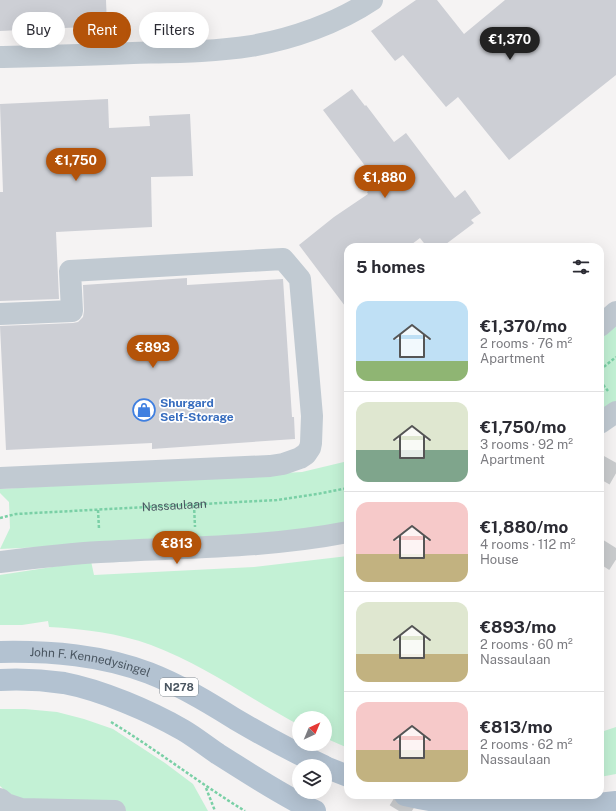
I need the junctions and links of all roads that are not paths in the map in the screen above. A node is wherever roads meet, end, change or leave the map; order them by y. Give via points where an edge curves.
1 (372, 0) edge
2 (0, 57) edge
3 (616, 312) edge
4 (0, 314) edge
5 (604, 322) edge
6 (616, 412) edge
7 (604, 421) edge
8 (0, 478) edge
9 (344, 533) edge
10 (0, 562) edge
11 (10, 652) edge
12 (9, 680) edge
13 (310, 759) edge
14 (332, 769) edge
15 (344, 774) edge
16 (424, 799) edge
17 (0, 800) edge
18 (616, 802) edge
19 (485, 805) edge
20 (517, 805) edge
21 (115, 811) edge
22 (315, 811) edge

1 - 2 street via 332,21 279,40 251,46 164,52
3 - 5 street
4 - 8 street via 72,311 70,271 283,259 300,279 312,416 310,448 300,458 283,464
6 - 7 street
9 - 10 street via 279,543 87,553
11 - 13 main road, John F. Kennedysingel / N278 via 86,656 125,665 191,693
12 - 22 main road, John F. Kennedysingel via 52,682 119,700 183,730 289,799
14 - 15 main road, John F. Kennedysingel / N278
16 - 19 main road via 457,806
17 - 21 street via 21,810
18 - 20 main road via 555,810
19 - 20 main road

